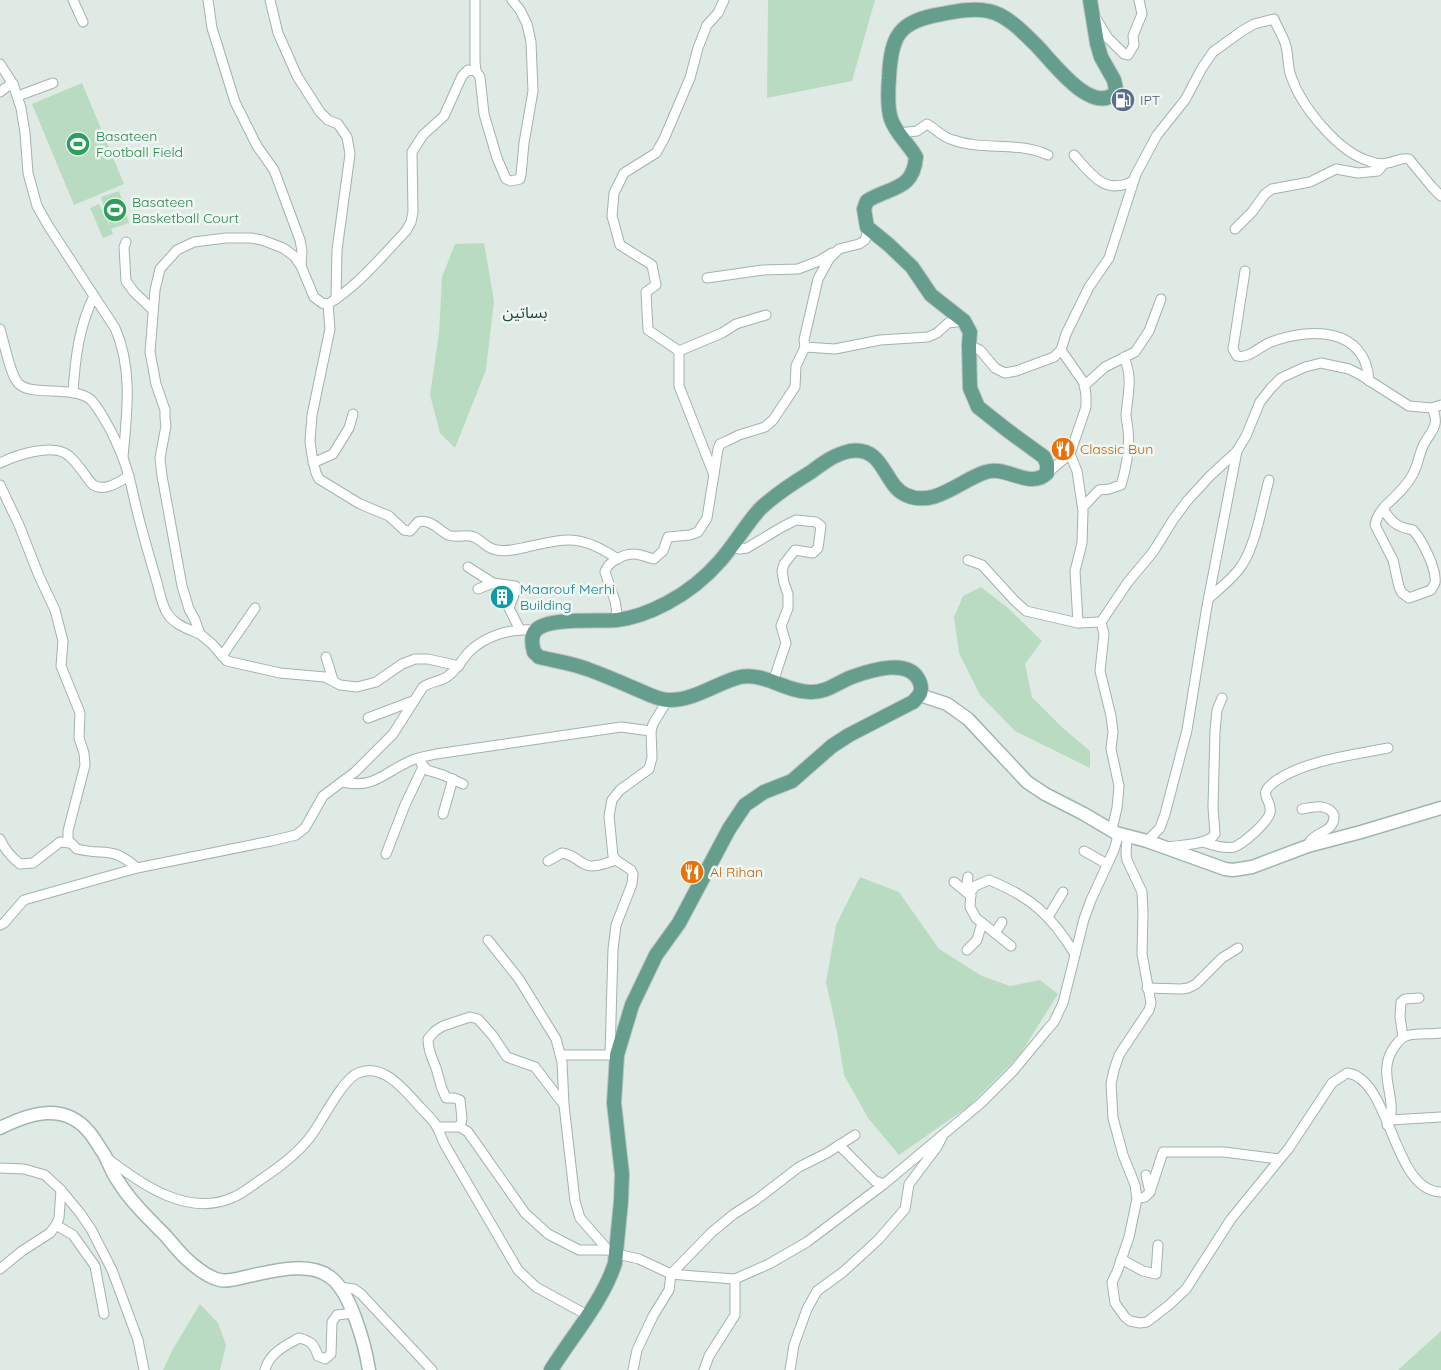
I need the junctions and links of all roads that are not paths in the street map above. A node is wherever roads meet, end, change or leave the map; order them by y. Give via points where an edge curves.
1 (74, 0) edge
2 (208, 0) edge
3 (270, 0) edge
4 (476, 0) edge
5 (512, 0) edge
6 (724, 0) edge
7 (1090, 0) edge
8 (1139, 0) edge
9 (83, 22) dead end
10 (1093, 24) junction
11 (0, 64) edge
12 (476, 71) junction
13 (12, 84) junction
14 (53, 84) dead end
15 (0, 92) edge
16 (18, 96) junction
17 (898, 133) junction
18 (1048, 155) dead end
19 (1074, 155) dead end
20 (1384, 164) junction
21 (1136, 174) junction
22 (1441, 196) edge
23 (867, 227) junction
24 (1235, 229) dead end
25 (126, 242) dead end
26 (839, 249) junction
27 (301, 266) junction
28 (1245, 271) dead end
29 (706, 278) dead end
30 (94, 296) junction
31 (1161, 298) dead end
32 (332, 302) junction
33 (153, 310) junction
34 (766, 315) dead end
35 (964, 321) junction
36 (0, 329) edge
37 (969, 345) junction
38 (805, 347) junction
39 (1061, 350) junction
40 (679, 352) junction
41 (1124, 357) junction
42 (1370, 381) junction
43 (1084, 386) junction
44 (74, 393) junction
45 (1436, 407) edge
46 (353, 414) dead end
47 (1237, 451) junction
48 (1070, 454) junction
49 (123, 457) junction
50 (0, 463) edge
51 (314, 463) junction
52 (129, 476) junction
53 (714, 476) junction
54 (1042, 478) junction
55 (1269, 480) dead end
56 (0, 485) edge
57 (1082, 507) junction
58 (1383, 509) junction
59 (731, 546) junction
60 (618, 559) junction
61 (968, 560) dead end
62 (468, 567) dead end
63 (494, 583) junction
64 (478, 589) dead end
65 (1209, 598) junction
66 (255, 608) dead end
67 (618, 620) junction
68 (1101, 622) junction
69 (1078, 623) junction
70 (520, 630) junction
71 (536, 630) junction
72 (200, 634) junction
73 (222, 656) junction
74 (326, 657) dead end
75 (459, 666) junction
76 (333, 680) junction
77 (920, 681) junction
78 (773, 682) junction
79 (920, 695) junction
80 (1222, 698) dead end
81 (667, 700) junction
82 (413, 701) junction
83 (947, 704) junction
84 (368, 718) dead end
85 (651, 731) junction
86 (1388, 748) dead end
87 (422, 763) junction
88 (453, 779) junction
89 (342, 782) junction
90 (463, 784) dead end
91 (1441, 808) edge
92 (1302, 809) dead end
93 (443, 814) dead end
94 (1118, 833) junction
95 (0, 839) edge
96 (1147, 841) junction
97 (1203, 842) junction
98 (70, 844) junction
99 (1308, 846) junction
100 (1165, 847) junction
101 (1084, 851) dead end
102 (386, 854) dead end
103 (616, 860) junction
104 (548, 862) dead end
105 (1107, 864) junction
106 (137, 868) junction
107 (968, 877) dead end
108 (954, 882) dead end
109 (972, 892) junction
110 (1063, 892) dead end
111 (1048, 916) junction
112 (1002, 922) dead end
113 (982, 923) junction
114 (0, 926) edge
115 (995, 933) junction
116 (488, 940) dead end
117 (1011, 946) dead end
118 (1238, 948) dead end
119 (967, 950) dead end
120 (1075, 954) junction
121 (1147, 988) junction
122 (1419, 998) dead end
123 (1441, 1033) edge
124 (1403, 1037) junction
125 (561, 1055) junction
126 (614, 1055) junction
127 (564, 1105) junction
128 (1441, 1117) edge
129 (1388, 1122) junction
130 (437, 1127) junction
131 (460, 1127) junction
132 (0, 1128) edge
133 (944, 1132) junction
134 (855, 1134) dead end
135 (839, 1145) junction
136 (105, 1156) junction
137 (1279, 1159) junction
138 (0, 1168) edge
139 (1146, 1175) dead end
140 (884, 1184) junction
141 (61, 1190) junction
142 (1150, 1192) junction
143 (1441, 1192) edge
144 (1137, 1199) junction
145 (56, 1225) junction
146 (1158, 1245) dead end
147 (612, 1252) junction
148 (1121, 1259) junction
149 (0, 1270) edge
150 (671, 1274) junction
151 (735, 1279) junction
152 (339, 1287) junction
153 (353, 1313) junction
154 (104, 1314) dead end
155 (587, 1315) junction
156 (144, 1370) edge
157 (265, 1370) edge
158 (369, 1370) edge
159 (432, 1370) edge
160 (552, 1370) edge
161 (633, 1370) edge
162 (704, 1370) edge
163 (790, 1370) edge

1 - 9 street
2 - 27 street via 212,28 235,102 256,146 274,170 300,240
3 - 32 street via 278,33 297,76 320,112 338,124 350,154
4 - 12 street
5 - 12 street via 528,24 533,91 521,175 516,181 506,179 501,169 484,114 480,77
6 - 40 street via 707,25 690,78 656,153 624,173 614,192 612,216 620,245 652,265 656,285 646,292 648,330
7 - 10 main road
8 - 10 street via 1142,14 1128,55 1108,38 1098,20
10 - 17 main road via 1099,50 1115,83 1114,94 1108,98 1080,89 1017,27 990,11 958,11 908,24 896,39 890,64 889,106
11 - 13 street
12 - 32 street via 468,70 462,76 444,116 423,135 412,152 413,212 406,231
13 - 15 street
13 - 16 street
14 - 16 street
16 - 30 street via 28,173 37,206
17 - 18 street via 918,131 927,124 940,135 959,142 1025,148
17 - 23 main road via 916,158 913,173 904,184 867,201 864,209
19 - 21 street via 1106,185 1128,184
20 - 21 street via 1363,160 1345,150 1318,120 1290,75 1285,42 1274,18 1242,31 1213,52 1185,100 1157,135
20 - 22 street via 1409,159
20 - 24 street via 1378,171 1336,170 1310,182 1272,189
21 - 39 street via 1112,251 1089,287
23 - 26 street via 865,240
23 - 35 main road via 912,267 931,295
25 - 33 street via 126,281
26 - 29 street via 798,269
26 - 38 street via 818,279
27 - 32 street via 314,296 322,303
27 - 33 street via 283,248 257,239 226,238 188,244 177,250 160,269
28 - 42 street via 1232,349 1237,356 1247,356 1282,338 1327,333 1357,348 1369,368
30 - 44 street via 80,334
30 - 49 street via 115,328 126,364 128,386
31 - 41 street via 1143,342 1135,352
32 - 51 street via 330,329 310,429
33 - 72 street via 151,359 165,410 166,426 160,458 162,476 185,595
34 - 40 street via 736,324
35 - 37 main road via 970,332
35 - 38 street via 948,323 928,337 880,340 835,349
36 - 44 street via 17,382 32,389
37 - 39 street via 980,350 995,368 1004,373 1054,357
37 - 54 main road via 970,388 978,407 1044,457 1047,473
38 - 53 street via 796,366 795,387 780,412 765,428 720,444
39 - 43 street
40 - 53 street via 679,386
41 - 43 street via 1105,367
41 - 57 street via 1131,385 1126,416 1128,431 1124,475 1121,485 1099,490
42 - 45 street via 1406,404
42 - 47 street via 1349,369 1321,363 1292,372 1281,378 1260,402
43 - 48 street via 1086,407
44 - 49 street via 91,400
45 - 58 street via 1436,425 1422,448 1414,471
46 - 51 street via 349,428 333,454
47 - 65 street
47 - 68 street via 1187,501 1154,552 1128,582
48 - 54 street
48 - 57 street via 1077,471
49 - 52 street
50 - 52 street via 25,453 54,450 68,455 98,488
51 - 60 street via 323,483 389,516 404,530 410,531 418,522 426,521 452,536 473,536 492,549 504,551 563,539 581,541
52 - 72 street via 166,612 178,624
53 - 60 street via 707,518 698,532 668,537 663,551 654,559 635,554
54 - 59 main road via 1027,479 996,470 941,495 924,499 902,493 873,456 858,450 850,451 829,459 772,499
55 - 65 street via 1246,559
56 - 98 street via 56,610 62,634 61,666 80,713 79,738 85,765 68,831
57 - 69 street via 1082,542 1075,571
58 - 58 street via 1375,525 1393,560 1402,593 1409,598 1431,590 1435,583 1433,568 1419,537 1413,530 1396,525
59 - 67 main road via 711,570 668,603
59 - 78 street via 746,548 796,520 816,522 821,526 818,548 813,553 796,550 784,564 782,577 788,601 781,626 786,643
60 - 67 street via 605,572 616,601
61 - 69 street via 982,565 1026,612
62 - 63 street
63 - 64 street
63 - 70 street via 515,586 509,608
65 - 96 street via 1187,730 1160,828
66 - 73 street
67 - 71 main road via 554,623
68 - 69 street
68 - 94 street via 1104,634 1100,671 1111,716 1111,749 1119,786
70 - 71 street
70 - 75 street via 485,640 469,652
71 - 81 main road via 532,646 539,657 585,668
72 - 73 street
73 - 76 street via 236,664
74 - 76 street
75 - 76 street via 415,659 366,686 340,685
75 - 82 street via 447,677 428,683
77 - 78 main road via 911,671 896,668 866,672 822,691 796,690
77 - 79 main road
77 - 83 street
78 - 81 main road via 750,676 693,696
79 - 83 street
79 - 126 main road via 832,746 792,781 764,792 745,805 640,985
80 - 97 street via 1215,731 1213,807 1216,831 1214,837
81 - 85 street
82 - 84 street
82 - 89 street via 393,734
83 - 94 street via 968,719 1027,782
85 - 87 street via 612,728 446,752
85 - 103 street via 649,769 620,790 612,800 611,851
86 - 97 street via 1294,771 1267,789 1269,814 1259,828 1235,846
87 - 88 street via 427,770
87 - 89 street via 411,760 370,783
87 - 102 street
88 - 90 street
88 - 93 street
89 - 106 street via 323,796 305,828 296,834
91 - 99 street
92 - 99 street via 1328,808 1334,815 1332,825 1313,838
94 - 96 street
94 - 105 street
94 - 121 street via 1143,898 1142,954
95 - 98 street via 20,864 33,863 60,842
96 - 100 street
97 - 100 street
98 - 106 street via 81,850 115,853
99 - 100 street via 1252,867 1233,870
101 - 105 street
103 - 104 street via 586,865 572,855 562,853
103 - 126 street via 631,870 633,879 614,935
105 - 120 street via 1086,913
106 - 114 street via 24,900
107 - 109 street via 967,884
108 - 109 street
109 - 111 street via 975,886 989,880 1024,896
109 - 113 street via 970,906
110 - 111 street
111 - 120 street
112 - 115 street
113 - 115 street
113 - 119 street via 977,940
115 - 117 street
116 - 125 street via 532,999
118 - 121 street via 1188,988
120 - 133 street via 1063,1003 1054,1022 981,1103
121 - 144 street via 1151,1003 1149,1010 1119,1055 1111,1084 1113,1118
122 - 124 street via 1401,1002
123 - 124 street
124 - 129 street via 1386,1064 1390,1103
125 - 126 street
125 - 127 street
126 - 147 main road via 614,1103 622,1174
127 - 131 street via 535,1068 507,1058 478,1019 470,1017 443,1026 428,1039 428,1050 446,1098 460,1100
127 - 147 street via 580,1218
128 - 129 street
129 - 137 street via 1370,1088 1361,1078 1347,1073 1332,1083 1290,1148
129 - 143 street via 1401,1154 1419,1182 1432,1191
130 - 131 street
130 - 136 street via 393,1079 377,1071 366,1071 349,1080 295,1154 235,1197 221,1202 206,1204 171,1197 133,1178
130 - 155 street via 518,1270 536,1287
131 - 147 street via 468,1132 525,1213 543,1230 579,1250
132 - 136 street via 41,1114 65,1115 75,1119 89,1132
133 - 140 street
133 - 163 street via 909,1184 905,1209 872,1246 817,1291 794,1345
134 - 135 street
135 - 140 street via 875,1181
135 - 150 street via 799,1167 734,1214
136 - 152 street via 117,1180 138,1208 190,1263 208,1275 219,1280 234,1280 305,1269 330,1277
137 - 142 street via 1224,1152 1163,1152
137 - 148 street via 1231,1219 1186,1289 1147,1322 1130,1321 1115,1304 1112,1282
138 - 141 street via 35,1171 53,1180
139 - 142 street
140 - 151 street via 807,1242
141 - 145 street
141 - 156 street via 91,1229 112,1270 138,1340
142 - 144 street
144 - 148 street
145 - 149 street
145 - 154 street via 74,1235 95,1266
146 - 148 street via 1156,1274
147 - 150 street via 639,1259
147 - 155 main road via 612,1272
150 - 151 street
150 - 161 street via 669,1290 637,1350
151 - 162 street via 735,1315 709,1356
152 - 153 street
152 - 159 street via 354,1289 361,1294
153 - 157 street via 337,1315 332,1322 331,1354 325,1359 318,1356 310,1341 299,1338 273,1354
153 - 158 street
155 - 160 main road

